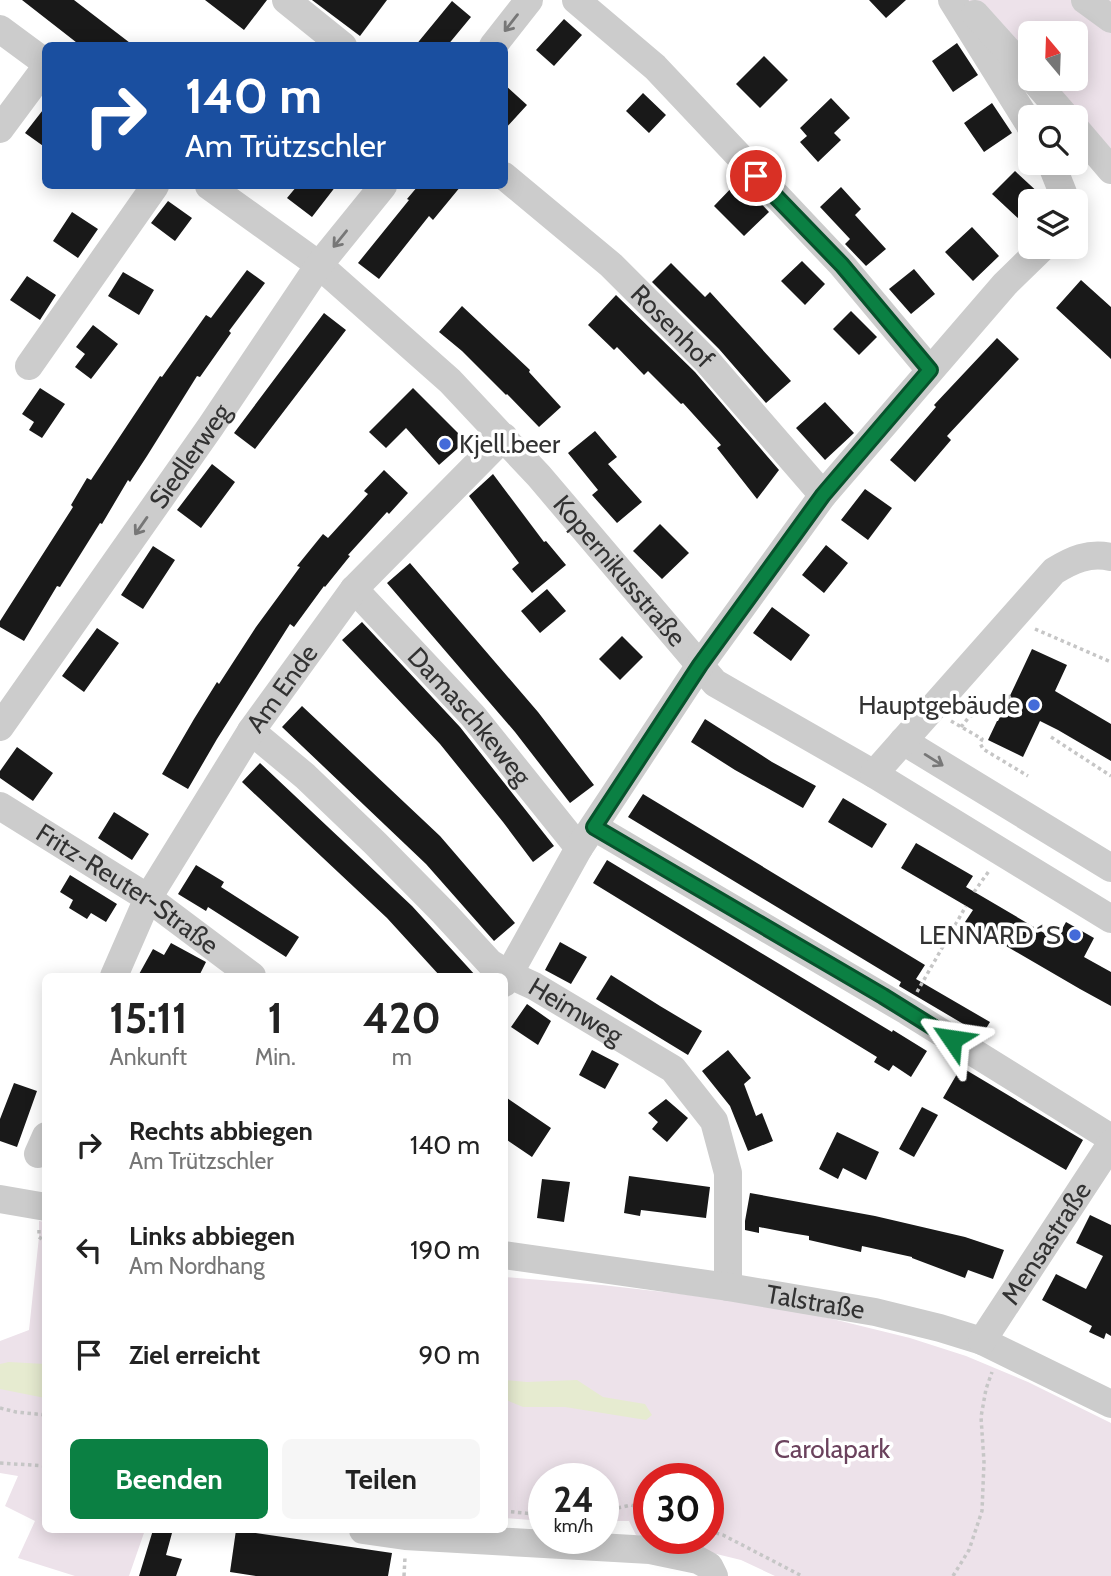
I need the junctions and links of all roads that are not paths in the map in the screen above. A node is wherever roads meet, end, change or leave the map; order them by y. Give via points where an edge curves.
1 (286, 0) edge
2 (529, 0) edge
3 (576, 0) edge
4 (952, 0) edge
5 (961, 0) edge
6 (1085, 0) edge
7 (1111, 19) edge
8 (0, 29) edge
9 (338, 42) edge
10 (497, 42) edge
11 (42, 62) edge
12 (1018, 62) edge
13 (42, 71) edge
14 (1043, 91) edge
15 (1056, 105) edge
16 (1018, 106) edge
17 (0, 129) edge
18 (1088, 143) edge
19 (1111, 170) edge
20 (508, 179) edge
21 (153, 189) edge
22 (213, 189) edge
23 (381, 189) edge
24 (1031, 259) edge
25 (319, 265) junction
26 (29, 366) dead end
27 (930, 370) junction
28 (504, 437) junction
29 (823, 495) junction
30 (1111, 557) edge
31 (354, 589) junction
32 (700, 665) junction
33 (0, 727) edge
34 (251, 731) junction
35 (903, 741) junction
36 (874, 774) junction
37 (0, 806) edge
38 (587, 838) junction
39 (1111, 868) edge
40 (148, 898) junction
41 (1110, 916) edge
42 (115, 973) edge
43 (248, 973) edge
44 (501, 973) edge
45 (508, 975) edge
46 (508, 979) edge
47 (1111, 1138) edge
48 (1111, 1144) edge
49 (0, 1199) edge
50 (42, 1206) edge
51 (508, 1256) edge
52 (728, 1287) junction
53 (992, 1346) junction
54 (1111, 1404) edge
55 (384, 1533) edge
56 (714, 1576) edge

1 - 9 street
2 -> 10 street
3 - 27 street via 655,67 842,265
4 - 16 street
5 - 12 street
6 - 7 street
8 - 11 street
13 - 17 street
14 - 15 street
18 - 19 street
20 - 29 street, Rosenhof via 611,265 707,361
21 - 26 street
22 - 25 street, Kopernikusstraße
23 -> 25 street, Siedlerweg
24 - 27 street
25 - 28 street, Kopernikusstraße via 450,382
25 -> 33 street, Siedlerweg
27 - 29 street
28 - 31 street, Am Ende
28 - 32 street, Kopernikusstraße
29 - 32 street
30 - 35 street via 1077,558 1054,571
31 - 34 street, Am Ende
31 - 38 street, Damaschkeweg
32 - 36 street, Kopernikusstraße via 715,683
32 - 38 street
34 - 40 street, Am Ende
34 - 44 street, Heimweg via 375,843
35 - 36 street
35 -> 39 street
36 - 41 street, Kopernikusstraße
37 - 40 street, Fritz-Reuter-Straße
38 - 45 street
38 - 47 street, Damaschkeweg via 906,1011
40 - 42 street, Am Ende
40 - 43 street, Fritz-Reuter-Straße
46 - 52 street, Heimweg via 534,986 673,1069 714,1121 728,1173
48 - 53 street, Mensastraße
49 - 50 street
51 - 52 street, Talstraße
52 - 53 street, Talstraße via 875,1312
53 - 54 street, Talstraße
55 - 56 street via 650,1550 698,1560 709,1566

